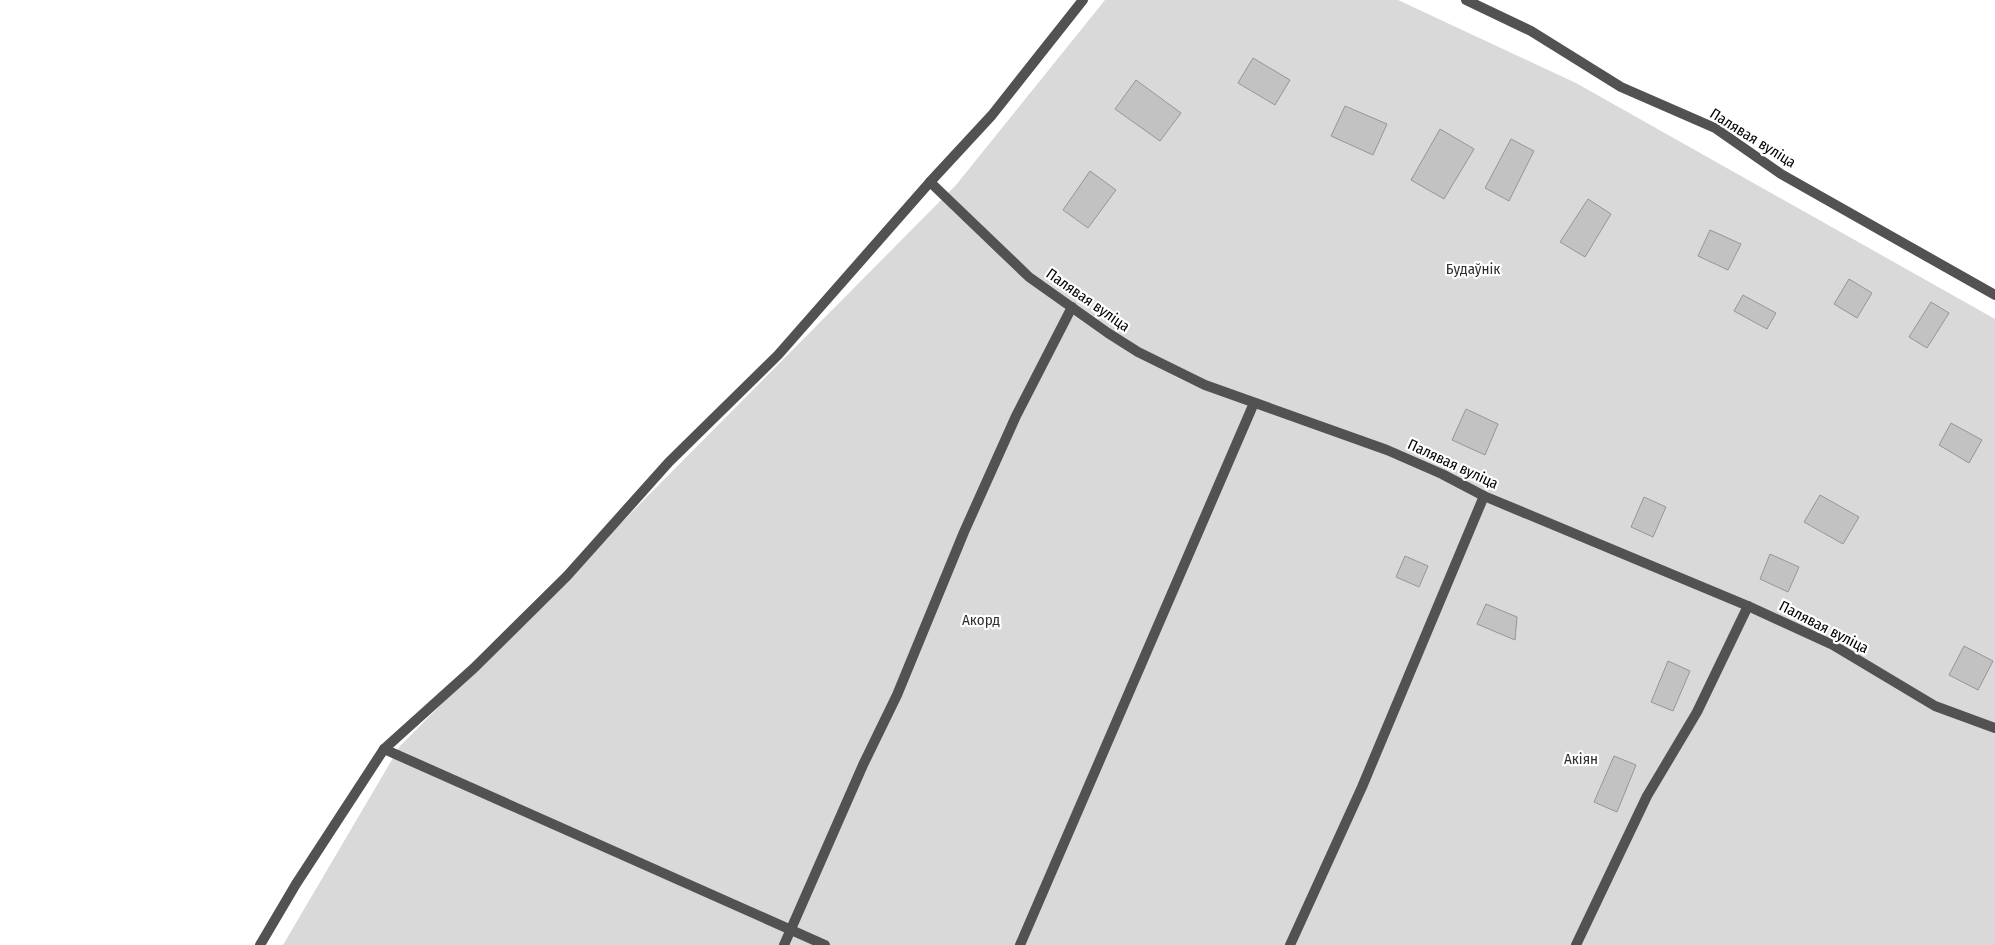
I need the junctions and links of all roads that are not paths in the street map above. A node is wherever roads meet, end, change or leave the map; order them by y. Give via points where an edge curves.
1 (1083, 0) edge
2 (1466, 0) edge
3 (930, 182) junction
4 (1995, 295) edge
5 (1072, 307) junction
6 (1254, 403) junction
7 (1484, 496) junction
8 (1748, 606) junction
9 (1995, 728) edge
10 (384, 749) junction
11 (790, 931) junction
12 (260, 945) edge
13 (784, 945) edge
14 (825, 945) edge
15 (1020, 945) edge
16 (1290, 945) edge
17 (1576, 945) edge

1 - 3 street via 992,115
2 - 4 street, Палявая вуліца via 1531,31 1621,87 1715,128 1782,174
3 - 5 street, Палявая вуліца via 1029,277
3 - 10 street via 778,355 669,462 567,576 474,668
5 - 6 street, Палявая вуліца via 1108,333 1168,368
5 - 11 street via 1016,416
6 - 7 street, Палявая вуліца via 1387,450
6 - 15 street
7 - 8 street, Палявая вуліца
7 - 16 street via 1362,787
8 - 9 street, Палявая вуліца via 1833,645 1935,706
8 - 17 street via 1697,712 1647,796
10 - 11 street
10 - 12 street
11 - 13 street
11 - 14 street

